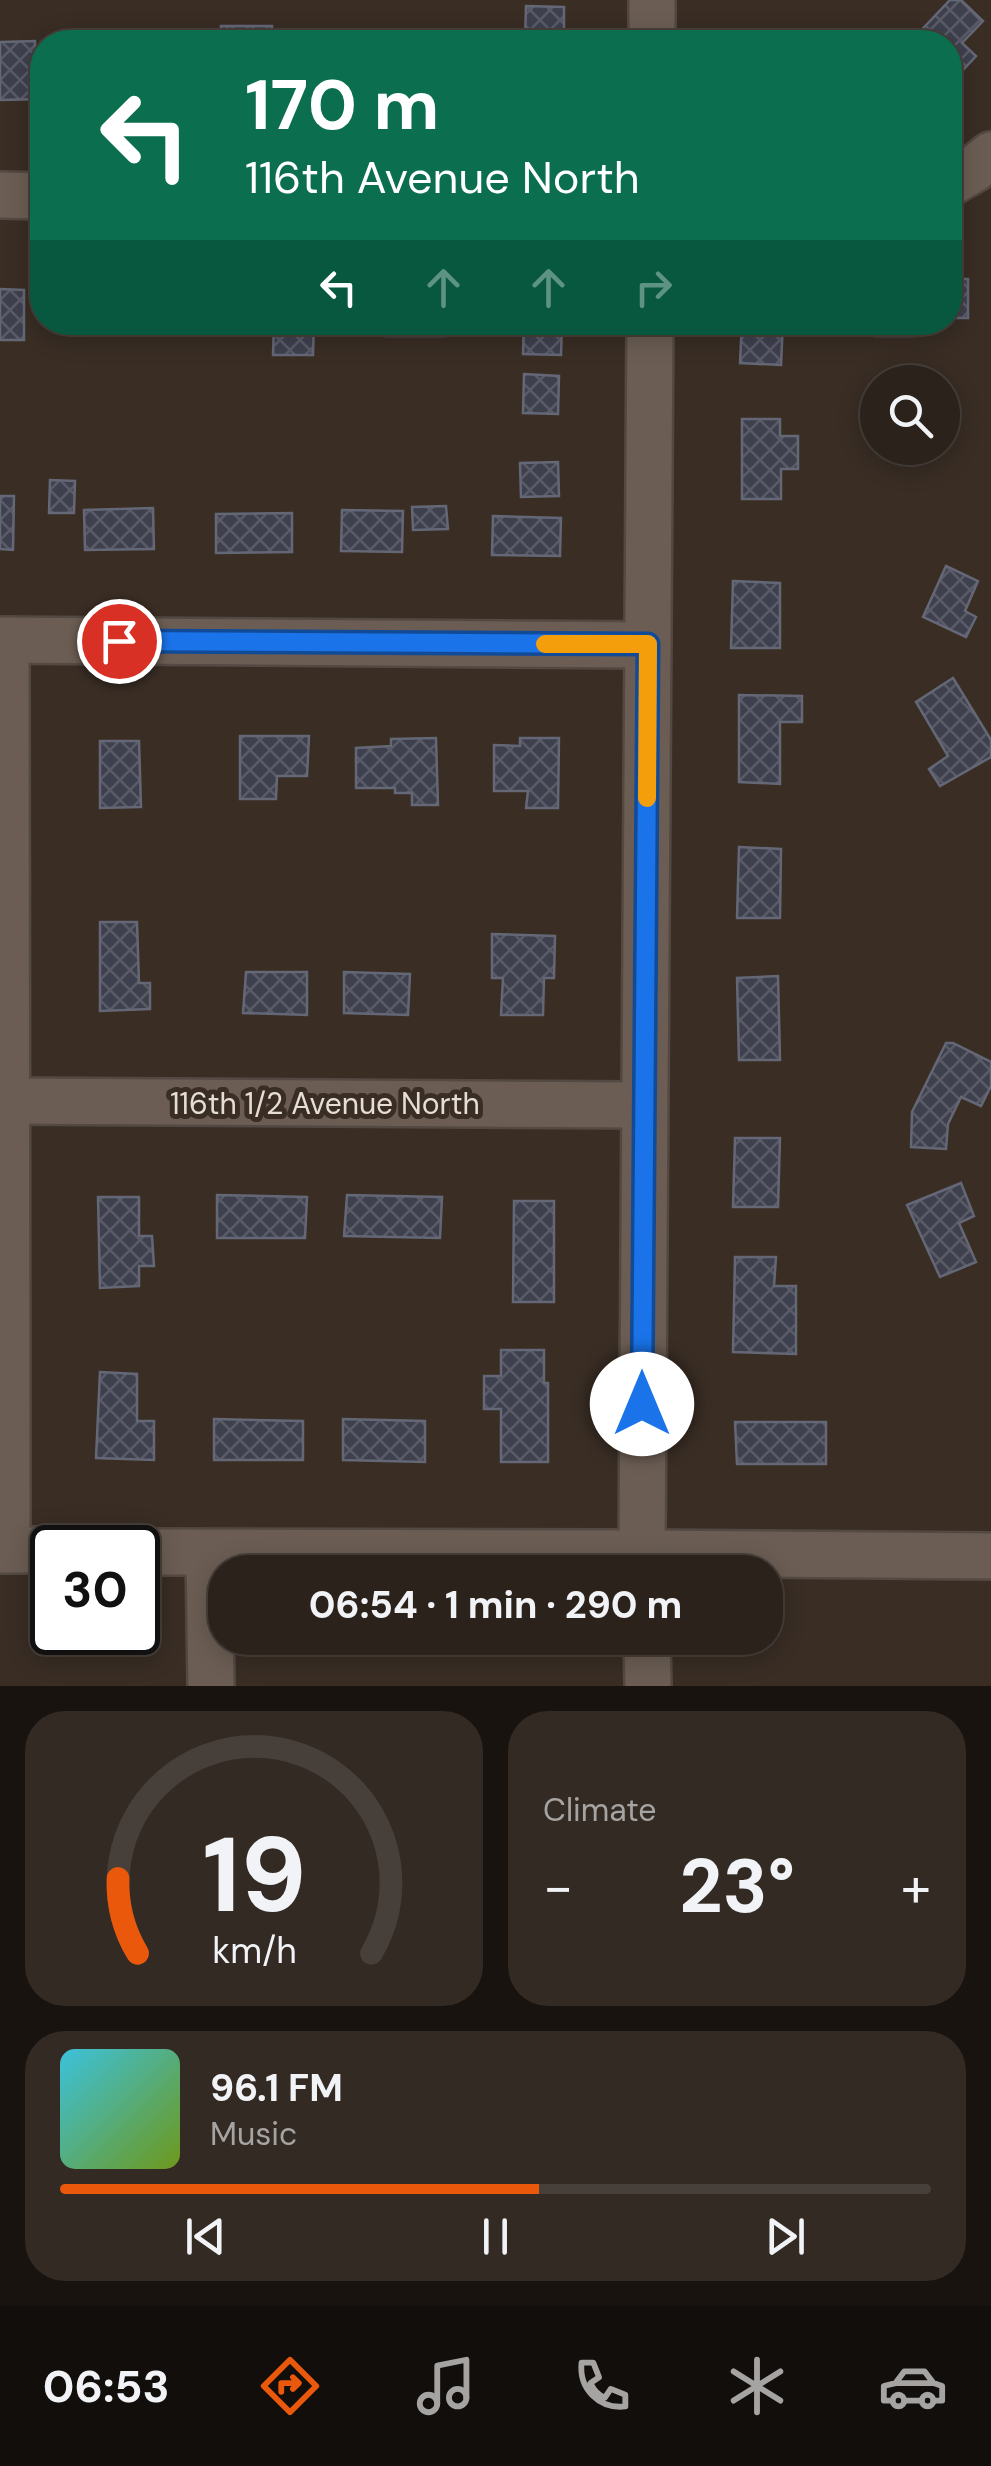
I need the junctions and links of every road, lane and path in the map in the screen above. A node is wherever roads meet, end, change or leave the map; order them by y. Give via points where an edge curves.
1 (652, 0) edge
2 (652, 30) edge
3 (991, 155) edge
4 (962, 176) edge
5 (0, 195) edge
6 (30, 196) edge
7 (650, 335) edge
8 (3, 640) edge
9 (648, 644) junction
10 (6, 1101) junction
11 (643, 1105) junction
12 (4, 1550) edge
13 (30, 1550) edge
14 (160, 1552) edge
15 (209, 1553) junction
16 (296, 1555) edge
17 (643, 1555) edge
18 (991, 1556) edge
19 (783, 1560) edge
20 (648, 1655) edge
21 (210, 1686) edge
22 (648, 1686) edge

1 - 2 street
3 - 4 street
5 - 6 street
7 - 9 street
8 - 9 street
8 - 10 street
9 - 11 street
10 - 11 street, 116th 1/2 Avenue North
10 - 12 street
11 - 17 street
12 - 13 street
14 - 15 street
15 - 16 street
15 - 21 street
18 - 19 street
20 - 22 street

